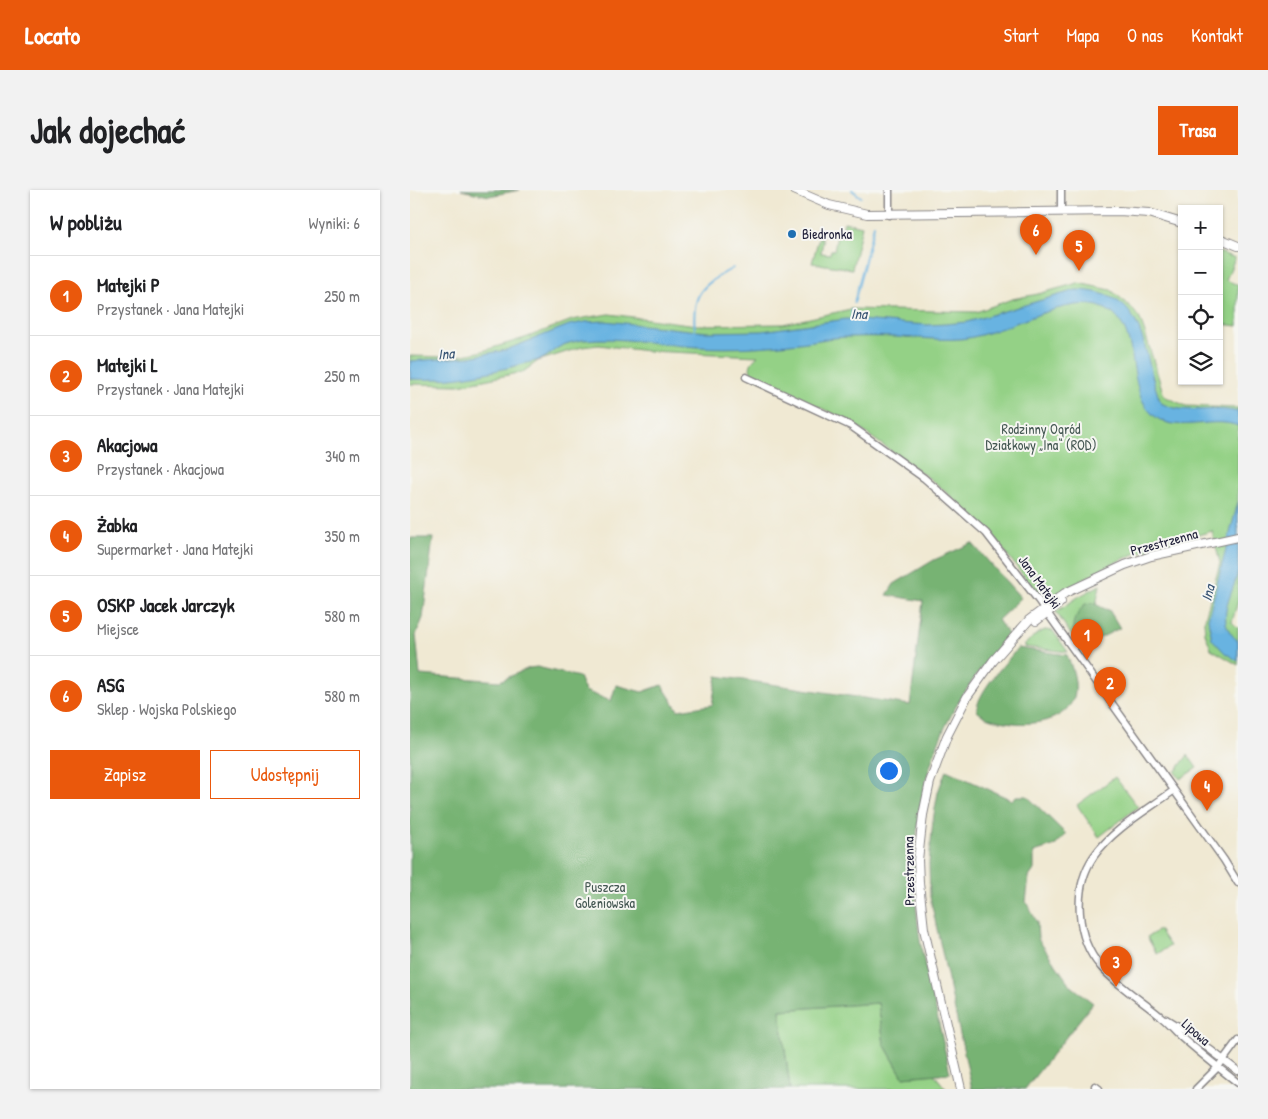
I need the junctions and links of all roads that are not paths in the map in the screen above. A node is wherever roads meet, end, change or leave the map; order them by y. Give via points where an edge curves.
1 (794, 190) edge
2 (890, 190) edge
3 (1061, 190) edge
4 (1062, 211) junction
5 (889, 215) junction
6 (1178, 222) edge
7 (1223, 240) edge
8 (1238, 246) edge
9 (746, 377) dead end
10 (1238, 537) edge
11 (1045, 610) junction
12 (1173, 791) junction
13 (1238, 883) edge
14 (1161, 1017) junction
15 (1238, 1040) edge
16 (1223, 1059) junction
17 (1218, 1067) junction
18 (1238, 1071) edge
19 (1238, 1083) edge
20 (961, 1089) edge
21 (1196, 1089) edge

1 - 5 street via 850,211
2 - 5 street
3 - 4 street
4 - 5 street
4 - 6 street via 1139,212
7 - 8 street
9 - 11 street, Jana Matejki via 851,426 924,478 986,534
10 - 11 street, Przestrzenna via 1151,556 1098,577
11 - 12 street, Jana Matejki
11 - 20 street, Przestrzenna via 1010,642 967,697 947,736 929,787 920,837 919,883 924,929
12 - 13 street, Jana Matejki
12 - 14 street, Lipowa via 1117,832 1098,851 1088,865 1079,910 1086,940 1096,960 1111,977
14 - 16 street, Lipowa
14 - 17 street, Lipowa
15 - 16 street
16 - 17 street
16 - 18 street, Lipowa
17 - 19 street, Lipowa
17 - 21 street

